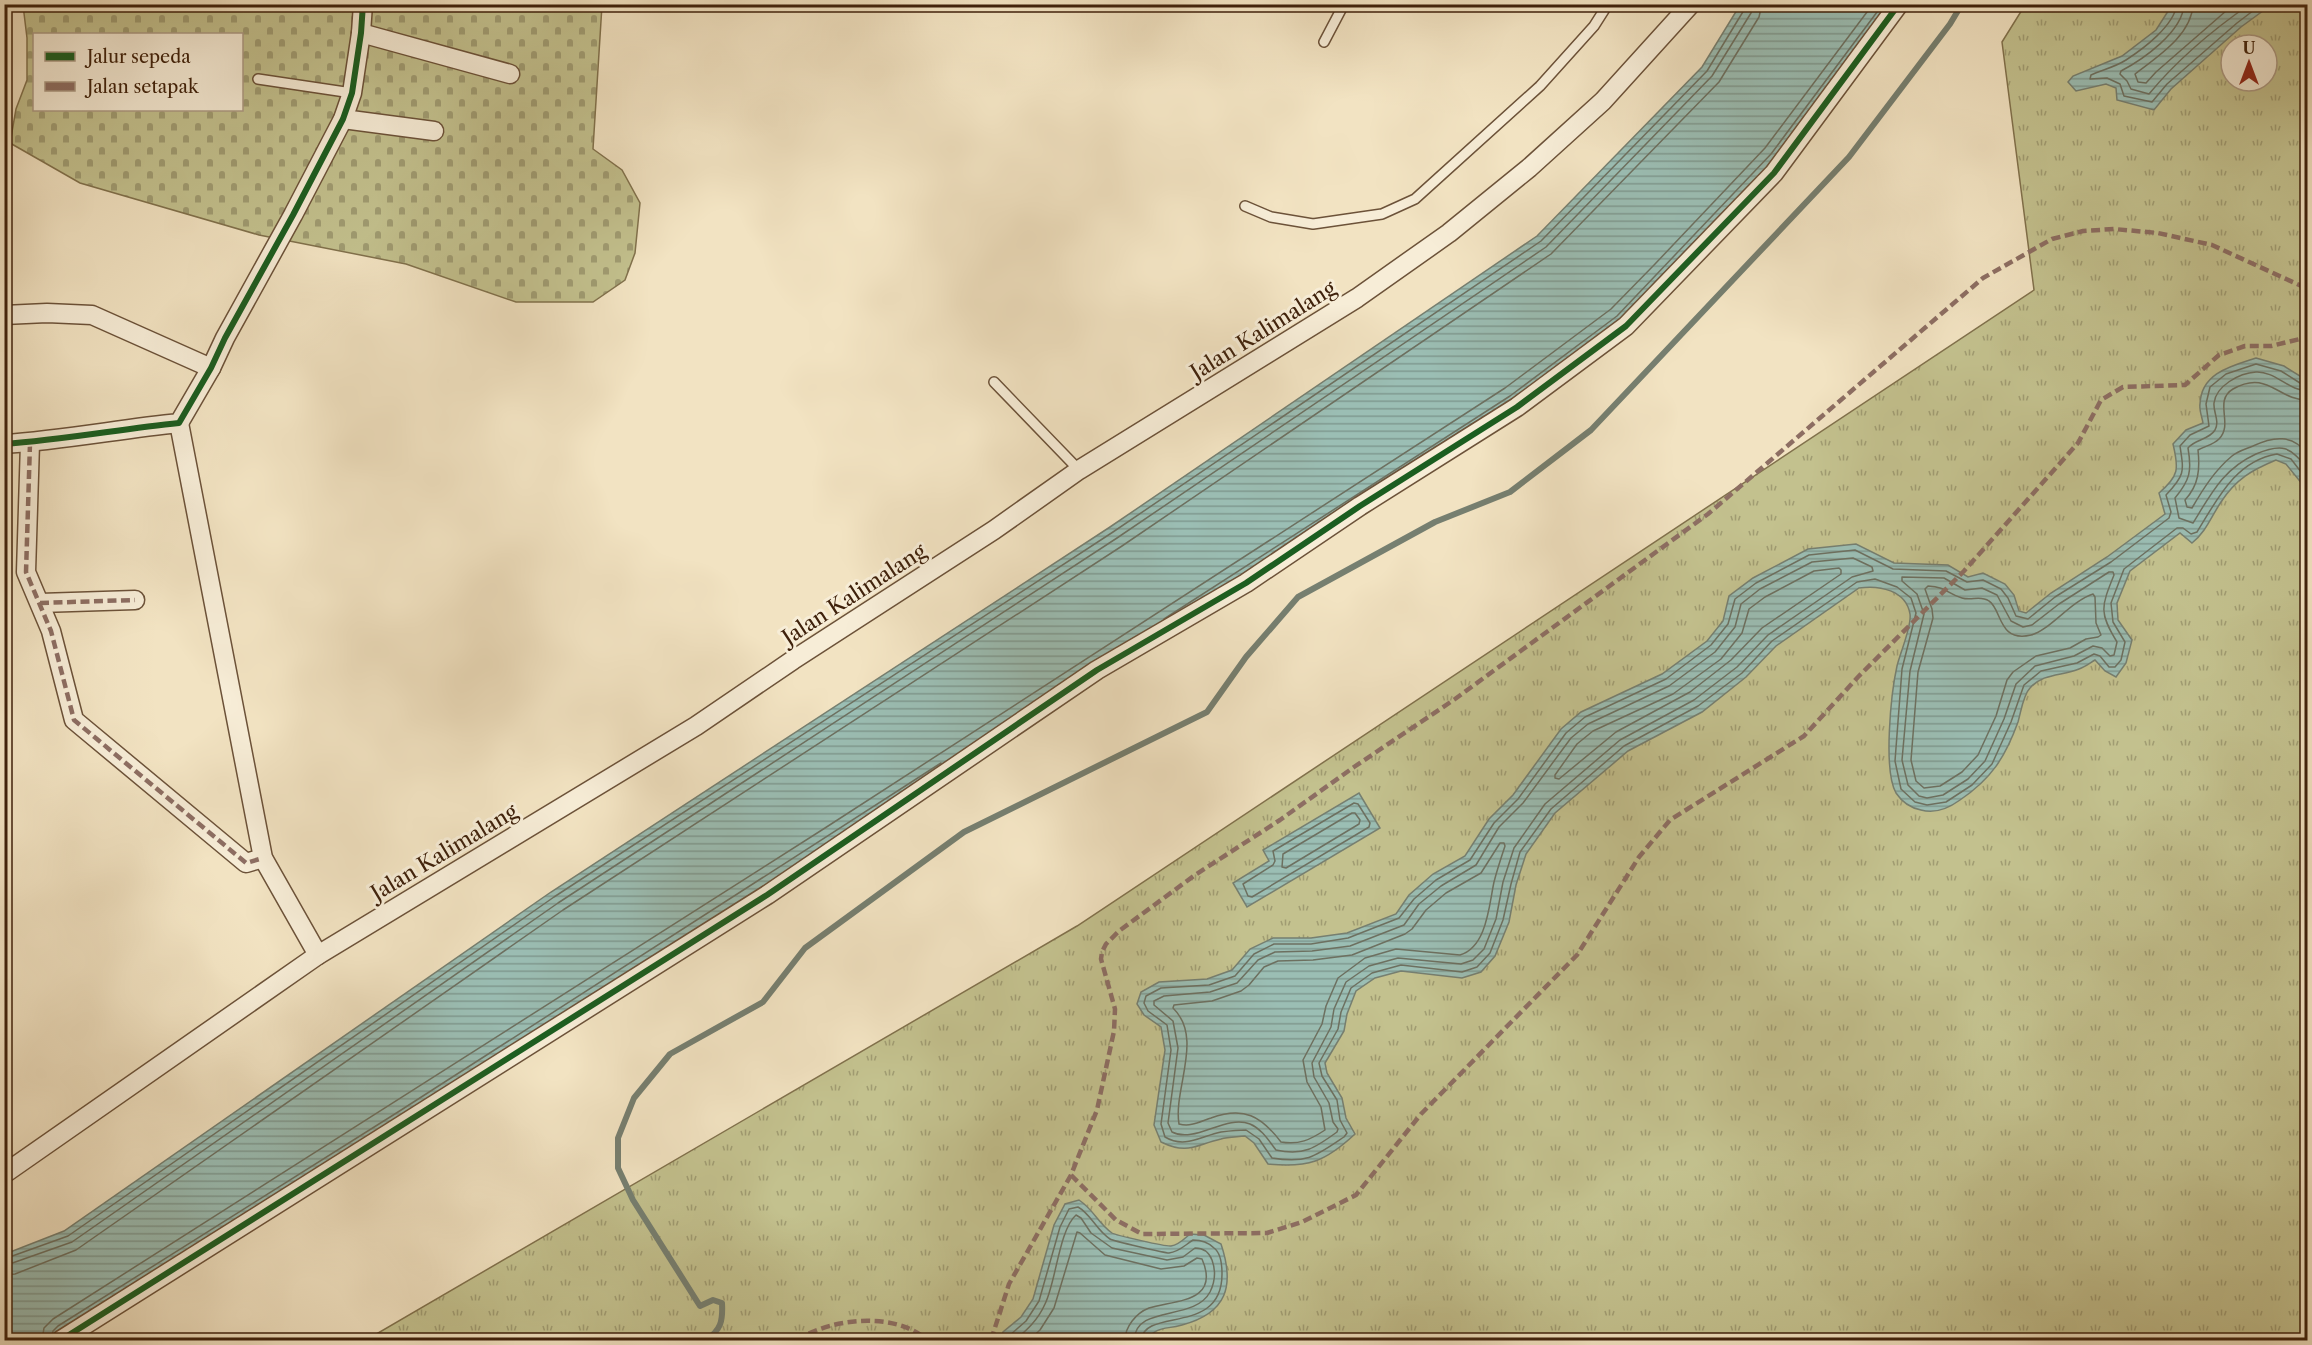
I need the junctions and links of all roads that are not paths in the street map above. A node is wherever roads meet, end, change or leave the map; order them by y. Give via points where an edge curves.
1 (363, 4) edge
2 (1344, 4) edge
3 (1608, 4) edge
4 (1691, 4) edge
5 (1899, 4) edge
6 (361, 33) junction
7 (1324, 42) dead end
8 (510, 74) dead end
9 (258, 79) dead end
10 (352, 93) junction
11 (343, 119) junction
12 (434, 131) dead end
13 (1245, 206) dead end
14 (4, 315) edge
15 (211, 368) junction
16 (994, 382) dead end
17 (179, 423) junction
18 (30, 443) junction
19 (4, 444) edge
20 (1079, 470) junction
21 (135, 600) dead end
22 (40, 603) junction
23 (263, 858) junction
24 (318, 955) junction
25 (4, 1174) edge
26 (61, 1341) edge

1 - 6 street
2 - 7 lane
3 - 13 lane via 1594,26 1540,86 1415,199 1382,214 1313,224 1271,217
4 - 20 street, Jalan Kalimalang via 1603,101 1530,168 1449,233 1358,298
5 - 26 street via 1774,173 1626,326 1517,407 1246,583 1097,670 767,895
6 - 8 street
6 - 10 street
9 - 10 lane
10 - 11 street
11 - 12 street
11 - 15 street
14 - 15 street via 92,315
15 - 17 street
16 - 20 lane
17 - 18 street
17 - 23 street
18 - 19 street
18 - 22 street via 27,572
20 - 24 street, Jalan Kalimalang via 696,726
21 - 22 street
22 - 23 street via 74,720 246,863
23 - 24 street
24 - 25 street, Jalan Kalimalang

